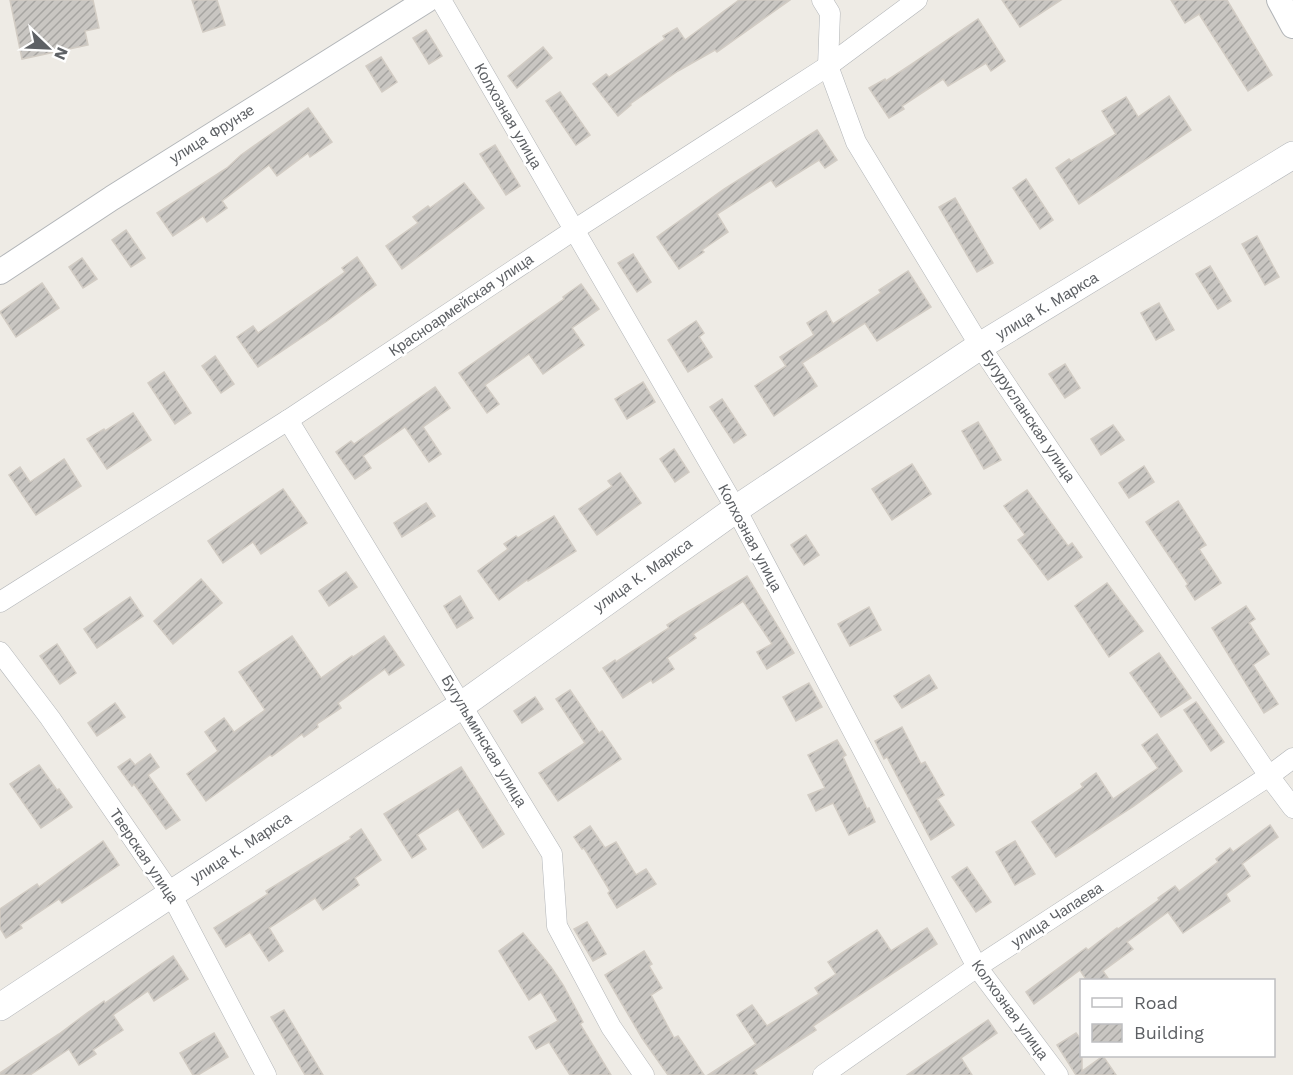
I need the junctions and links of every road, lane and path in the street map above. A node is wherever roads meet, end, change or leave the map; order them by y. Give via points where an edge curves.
1 (427, 0) edge
2 (441, 0) edge
3 (822, 0) edge
4 (917, 0) edge
5 (1279, 0) edge
6 (1293, 26) edge
7 (828, 66) junction
8 (1293, 155) edge
9 (574, 230) junction
10 (0, 272) edge
11 (980, 346) junction
12 (288, 420) junction
13 (736, 509) junction
14 (0, 602) edge
15 (0, 652) edge
16 (462, 705) junction
17 (1293, 758) edge
18 (1269, 776) junction
19 (1293, 808) edge
20 (171, 894) junction
21 (977, 967) junction
22 (0, 1007) edge
23 (266, 1075) edge
24 (644, 1075) edge
25 (823, 1075) edge
26 (1058, 1075) edge

1 - 10 street, улица Фрунзе
2 - 9 street, Колхозная улица
3 - 7 street, Бугурусланская улица via 830,13
4 - 7 street, Красноармейская улица
5 - 6 street
7 - 9 street, Красноармейская улица
7 - 11 street, Бугурусланская улица via 856,142
8 - 11 main road, улица К. Маркса
9 - 12 street, Красноармейская улица
9 - 13 street, Колхозная улица
11 - 13 main road, улица К. Маркса
11 - 18 street, Бугурусланская улица
12 - 14 street, Красноармейская улица
12 - 16 street, Бугульминская улица
13 - 16 main road, улица К. Маркса
13 - 21 street, Колхозная улица
15 - 20 street, Тверская улица via 50,717
16 - 20 main road, улица К. Маркса
16 - 24 street, Бугульминская улица via 552,854 557,926 611,1027
17 - 18 street, улица Чапаева
18 - 19 street, Бугурусланская улица
18 - 21 street, улица Чапаева
20 - 22 main road, улица К. Маркса
20 - 23 street, Тверская улица
21 - 25 street, улица Чапаева
21 - 26 street, Колхозная улица

